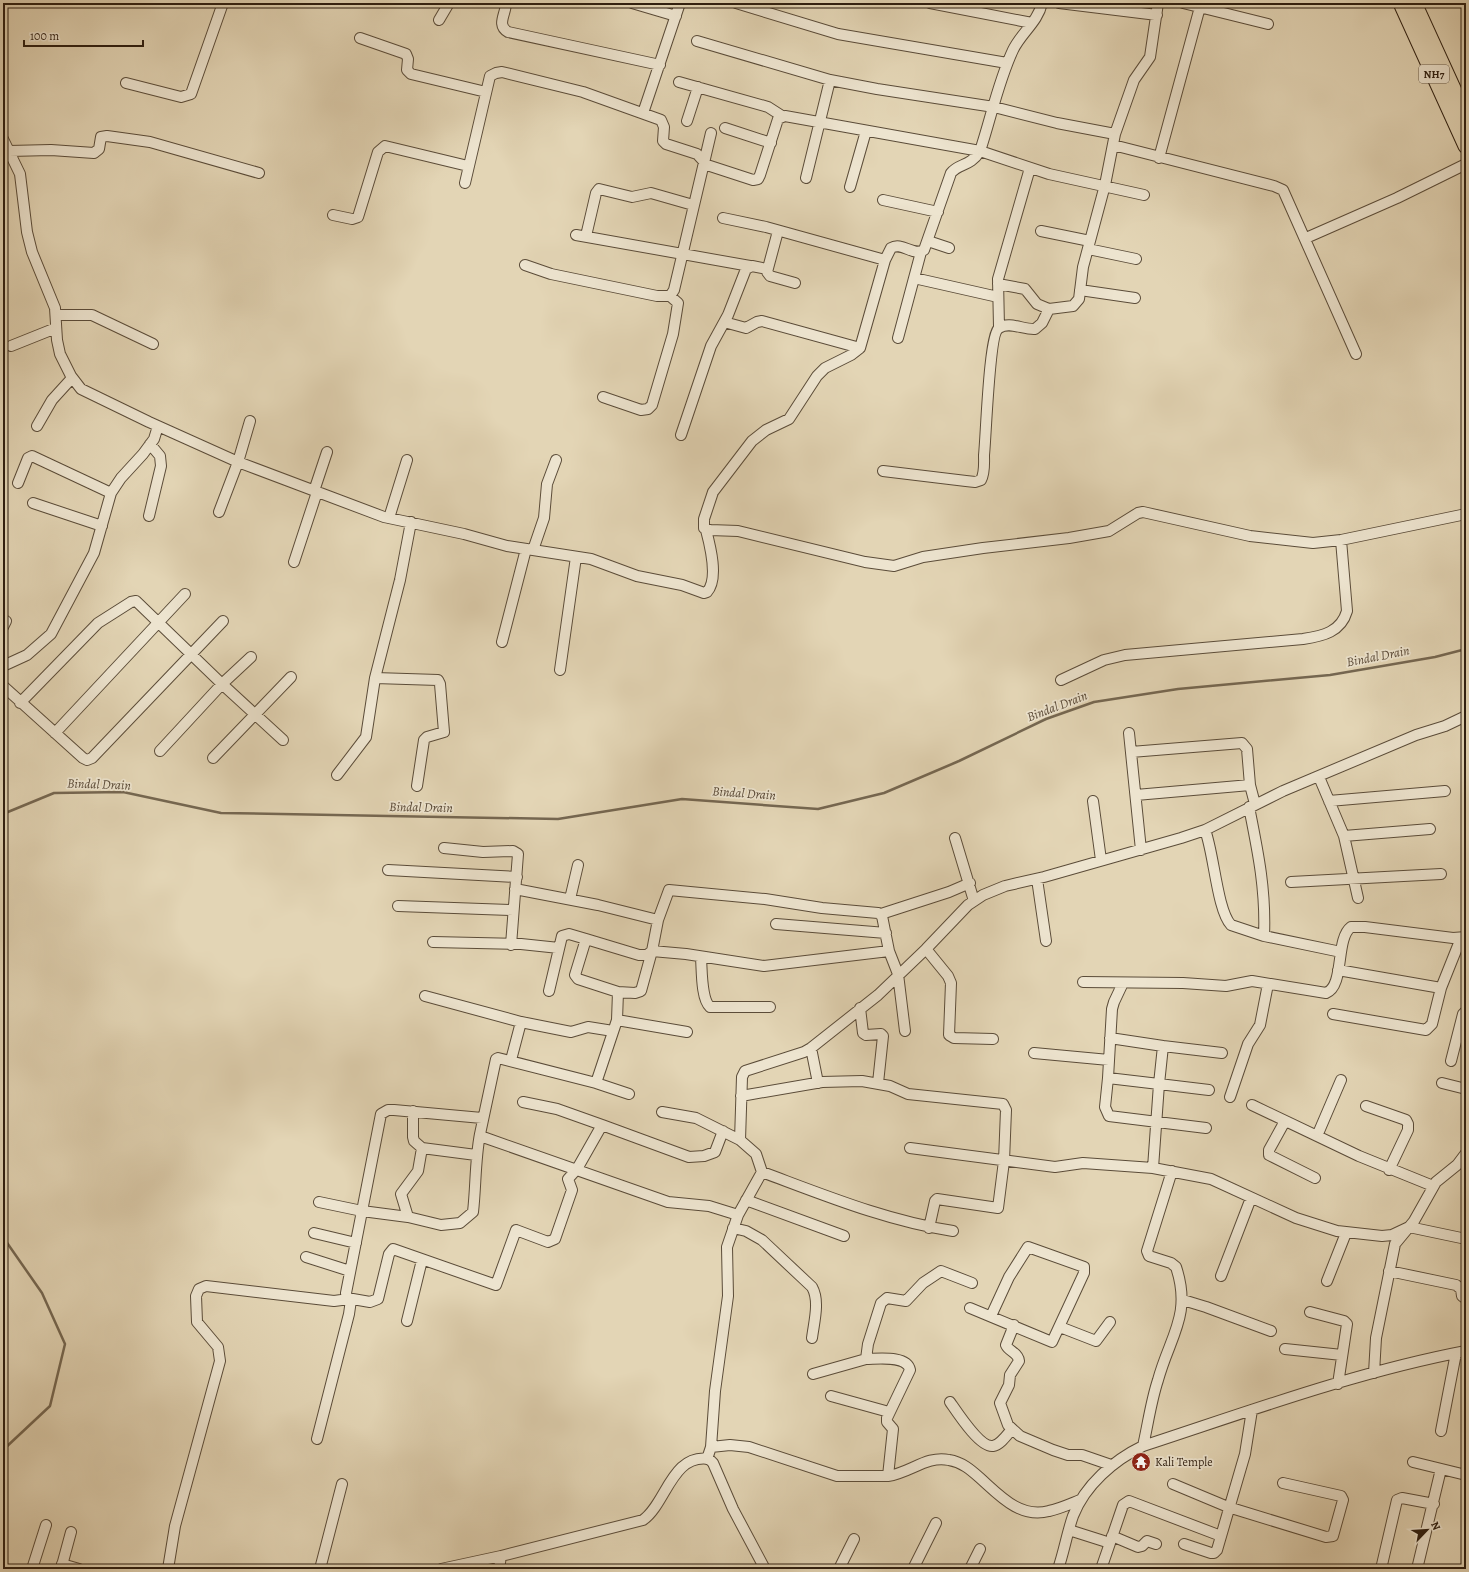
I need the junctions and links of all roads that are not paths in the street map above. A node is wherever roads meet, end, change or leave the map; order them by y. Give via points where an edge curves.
1 (223, 3) edge
2 (449, 3) edge
3 (506, 3) edge
4 (634, 3) edge
5 (680, 3) edge
6 (736, 3) edge
7 (930, 3) edge
8 (1042, 3) edge
9 (1059, 3) edge
10 (1158, 3) edge
11 (1183, 3) edge
12 (1401, 3) edge
13 (1414, 3) edge
14 (941, 4) edge
15 (1200, 7) junction
16 (1225, 8) edge
17 (1157, 15) junction
18 (676, 16) junction
19 (439, 20) dead end
20 (1032, 23) junction
21 (1268, 24) dead end
22 (360, 38) dead end
23 (697, 41) dead end
24 (1007, 63) junction
25 (660, 65) junction
26 (830, 80) junction
27 (679, 82) dead end
28 (126, 83) dead end
29 (698, 87) junction
30 (486, 92) junction
31 (994, 106) junction
32 (643, 113) junction
33 (782, 116) junction
34 (1466, 117) edge
35 (687, 121) dead end
36 (820, 123) junction
37 (726, 128) dead end
38 (866, 131) junction
39 (711, 133) dead end
40 (1116, 134) junction
41 (3, 139) edge
42 (771, 143) junction
43 (1113, 145) junction
44 (1466, 146) edge
45 (9, 151) junction
46 (980, 151) junction
47 (1159, 158) junction
48 (704, 164) junction
49 (1466, 164) edge
50 (468, 166) junction
51 (1030, 168) junction
52 (259, 173) dead end
53 (806, 178) dead end
54 (465, 183) dead end
55 (1105, 185) junction
56 (850, 187) dead end
57 (1144, 195) dead end
58 (883, 200) dead end
59 (694, 205) junction
60 (938, 212) junction
61 (333, 215) dead end
62 (723, 218) dead end
63 (778, 231) junction
64 (1041, 231) dead end
65 (1306, 238) junction
66 (928, 241) junction
67 (1089, 245) junction
68 (949, 248) dead end
69 (921, 252) junction
70 (682, 254) junction
71 (1136, 259) dead end
72 (885, 260) junction
73 (526, 265) dead end
74 (750, 266) junction
75 (767, 269) junction
76 (914, 278) junction
77 (795, 283) dead end
78 (998, 284) junction
79 (1080, 290) junction
80 (670, 296) junction
81 (998, 297) junction
82 (1135, 298) dead end
83 (1049, 309) junction
84 (57, 315) junction
85 (724, 322) junction
86 (999, 327) junction
87 (56, 328) junction
88 (898, 338) dead end
89 (153, 344) dead end
90 (11, 346) dead end
91 (860, 348) junction
92 (1356, 354) dead end
93 (72, 378) junction
94 (603, 397) dead end
95 (250, 421) dead end
96 (37, 426) dead end
97 (158, 426) junction
98 (682, 435) dead end
99 (150, 444) junction
100 (327, 452) dead end
101 (407, 460) dead end
102 (556, 460) dead end
103 (238, 462) junction
104 (883, 471) dead end
105 (18, 483) dead end
106 (315, 492) junction
107 (111, 493) junction
108 (33, 503) dead end
109 (219, 512) dead end
110 (1466, 514) edge
111 (149, 516) dead end
112 (389, 518) junction
113 (411, 522) junction
114 (102, 526) junction
115 (706, 530) junction
116 (1341, 540) junction
117 (529, 549) junction
118 (576, 556) junction
119 (294, 562) dead end
120 (185, 594) dead end
121 (223, 621) dead end
122 (159, 622) junction
123 (502, 642) dead end
124 (190, 653) junction
125 (251, 657) dead end
126 (3, 666) edge
127 (560, 670) dead end
128 (291, 677) dead end
129 (376, 678) junction
130 (1061, 680) dead end
131 (222, 684) junction
132 (3, 686) edge
133 (20, 703) junction
134 (256, 714) junction
135 (1466, 716) edge
136 (55, 732) junction
137 (1129, 733) dead end
138 (284, 740) dead end
139 (160, 751) dead end
140 (1131, 752) junction
141 (213, 758) dead end
142 (337, 776) dead end
143 (1319, 777) junction
144 (1250, 785) junction
145 (417, 786) dead end
146 (1445, 791) dead end
147 (1136, 795) junction
148 (1093, 801) dead end
149 (1329, 801) junction
150 (1252, 805) junction
151 (1430, 829) dead end
152 (1205, 830) junction
153 (1344, 836) junction
154 (955, 838) dead end
155 (444, 848) dead end
156 (1141, 850) junction
157 (1101, 860) junction
158 (578, 865) dead end
159 (388, 870) dead end
160 (1442, 874) dead end
161 (516, 877) junction
162 (1353, 878) junction
163 (1037, 879) junction
164 (1291, 882) dead end
165 (970, 883) junction
166 (515, 889) junction
167 (1358, 898) dead end
168 (570, 900) junction
169 (974, 900) junction
170 (398, 906) dead end
171 (514, 910) junction
172 (880, 914) junction
173 (658, 920) junction
174 (776, 924) dead end
175 (886, 933) junction
176 (1264, 936) junction
177 (1463, 938) edge
178 (586, 939) junction
179 (1046, 941) dead end
180 (433, 942) dead end
181 (511, 944) junction
182 (559, 948) junction
183 (926, 949) junction
184 (652, 951) junction
185 (889, 951) junction
186 (1341, 952) junction
187 (701, 958) junction
188 (1338, 970) junction
189 (898, 974) junction
190 (1083, 982) dead end
191 (1123, 983) junction
192 (1268, 984) junction
193 (1441, 988) junction
194 (549, 991) dead end
195 (618, 992) junction
196 (425, 996) dead end
197 (770, 1007) dead end
198 (860, 1008) junction
199 (1466, 1011) edge
200 (1333, 1014) dead end
201 (617, 1020) junction
202 (521, 1022) junction
203 (905, 1031) dead end
204 (613, 1032) junction
205 (686, 1032) dead end
206 (1110, 1038) junction
207 (993, 1039) dead end
208 (1163, 1046) junction
209 (811, 1048) junction
210 (1034, 1053) dead end
211 (1222, 1053) dead end
212 (511, 1060) junction
213 (1109, 1060) junction
214 (1451, 1061) dead end
215 (1108, 1078) junction
216 (1341, 1080) dead end
217 (1442, 1082) dead end
218 (596, 1083) junction
219 (818, 1083) junction
220 (878, 1083) junction
221 (1159, 1084) junction
222 (1466, 1089) edge
223 (1209, 1090) dead end
224 (629, 1094) dead end
225 (741, 1096) junction
226 (1230, 1097) dead end
227 (522, 1102) dead end
228 (1252, 1105) dead end
229 (1366, 1106) dead end
230 (413, 1111) junction
231 (662, 1112) dead end
232 (482, 1118) junction
233 (1285, 1120) junction
234 (1155, 1121) junction
235 (602, 1125) junction
236 (1206, 1128) dead end
237 (723, 1131) junction
238 (480, 1134) junction
239 (1317, 1136) junction
240 (740, 1140) junction
241 (422, 1148) junction
242 (910, 1148) dead end
243 (1466, 1153) edge
244 (476, 1155) junction
245 (1004, 1161) junction
246 (1153, 1168) junction
247 (577, 1169) junction
248 (1389, 1170) junction
249 (1172, 1171) junction
250 (762, 1172) junction
251 (1315, 1178) dead end
252 (1433, 1186) junction
253 (1251, 1198) junction
254 (746, 1200) junction
255 (319, 1202) dead end
256 (362, 1211) junction
257 (738, 1215) junction
258 (408, 1217) junction
259 (1409, 1227) junction
260 (733, 1228) junction
261 (929, 1228) junction
262 (953, 1231) dead end
263 (314, 1233) dead end
264 (1346, 1233) junction
265 (844, 1236) dead end
266 (1466, 1239) edge
267 (356, 1243) junction
268 (306, 1257) dead end
269 (422, 1260) junction
270 (350, 1271) junction
271 (1389, 1271) junction
272 (1221, 1276) dead end
273 (1326, 1281) dead end
274 (972, 1283) dead end
275 (1466, 1299) edge
276 (350, 1300) junction
277 (1183, 1300) junction
278 (970, 1308) dead end
279 (1310, 1312) dead end
280 (991, 1316) junction
281 (407, 1321) dead end
282 (1110, 1322) dead end
283 (1014, 1325) junction
284 (1060, 1327) junction
285 (1271, 1331) dead end
286 (812, 1338) dead end
287 (1285, 1349) dead end
288 (1461, 1352) edge
289 (1342, 1355) junction
290 (866, 1359) junction
291 (1374, 1373) junction
292 (813, 1374) dead end
293 (1338, 1384) junction
294 (831, 1396) dead end
295 (950, 1402) dead end
296 (1252, 1410) junction
297 (889, 1412) junction
298 (1012, 1430) junction
299 (1441, 1431) dead end
300 (317, 1439) dead end
301 (1144, 1446) junction
302 (711, 1447) junction
303 (707, 1459) junction
304 (1413, 1462) dead end
305 (1111, 1465) junction
306 (1441, 1469) junction
307 (1466, 1475) edge
308 (888, 1476) junction
309 (1283, 1483) dead end
310 (342, 1484) dead end
311 (1173, 1484) dead end
312 (1080, 1500) junction
313 (1434, 1504) junction
314 (1228, 1507) junction
315 (936, 1523) dead end
316 (46, 1525) dead end
317 (1069, 1530) junction
318 (71, 1532) dead end
319 (1221, 1536) junction
320 (854, 1539) dead end
321 (1111, 1540) junction
322 (1156, 1544) dead end
323 (1184, 1544) dead end
324 (1065, 1547) junction
325 (980, 1549) dead end
326 (501, 1556) junction
327 (61, 1566) edge
328 (32, 1569) edge
329 (79, 1569) edge
330 (168, 1569) edge
331 (320, 1569) edge
332 (440, 1569) edge
333 (499, 1569) edge
334 (765, 1569) edge
335 (839, 1569) edge
336 (913, 1569) edge
337 (970, 1569) edge
338 (1058, 1569) edge
339 (1064, 1569) edge
340 (1101, 1569) edge
341 (1381, 1569) edge
342 (1417, 1569) edge

1 - 28 street via 191,94 180,97
2 - 19 street
3 - 25 street via 502,23 508,32
4 - 18 street
5 - 18 street
6 - 24 street via 838,34
7 - 14 street
8 - 20 street
9 - 17 street
10 - 17 street
11 - 15 street
12 - 44 highway, NH7
13 - 34 highway, NH7
14 - 20 street
15 - 16 street
15 - 47 street
16 - 21 street
17 - 40 street via 1150,57 1134,80
18 - 25 street
20 - 24 street
22 - 30 street via 406,54 407,70 411,74
23 - 26 street
24 - 31 street
25 - 32 street
26 - 31 street
26 - 36 street
27 - 29 street
29 - 33 street via 768,107
29 - 35 street
30 - 32 street via 490,76 502,72 583,92
30 - 50 street
31 - 40 street via 1057,123
31 - 46 street
32 - 48 street via 663,122 664,143 697,154
33 - 36 street
33 - 42 street via 778,119
36 - 38 street
36 - 53 street
37 - 42 street
38 - 46 street
38 - 56 street
39 - 48 street
40 - 43 street
41 - 45 street
42 - 48 street via 760,176 756,180
43 - 47 street
43 - 55 street
45 - 52 street via 94,153 99,150 102,137 107,136 150,142
45 - 84 street via 20,174 25,220 32,252 54,302
46 - 51 street
46 - 60 street via 971,162 952,173
47 - 65 street via 1279,188 1286,195
48 - 59 street
49 - 65 street
50 - 54 street
50 - 61 street via 385,146 378,152 358,217 352,219
51 - 55 street
51 - 78 street via 1011,228
55 - 57 street
55 - 67 street
58 - 60 street
59 - 70 street
59 - 70 street via 651,192 632,197 599,189 581,236
60 - 66 street
62 - 63 street
63 - 72 street
63 - 75 street
64 - 67 street
65 - 92 street
66 - 68 street
66 - 69 street
67 - 71 street
67 - 79 street
69 - 72 street via 894,246
69 - 76 street
70 - 74 street
70 - 80 street via 674,290
72 - 91 street
73 - 80 street via 551,274 658,296
74 - 75 street
74 - 85 street via 745,272
75 - 77 street via 768,275
76 - 81 street
76 - 88 street
78 - 81 street
78 - 83 street via 1025,289 1037,304
79 - 82 street
79 - 83 street via 1076,305
80 - 94 street via 678,303 676,318 650,408 641,410
81 - 86 street
83 - 86 street via 1042,323 1035,328
84 - 87 street
84 - 89 street via 92,315
85 - 91 street via 746,328 762,322
85 - 98 street via 711,346
86 - 104 street via 990,355 981,480 975,482
87 - 90 street
87 - 93 street via 60,354
91 - 115 street via 817,376 789,419 766,430 752,441 712,492 704,519
93 - 96 street via 52,400
93 - 97 street via 82,389
95 - 103 street
97 - 99 street
97 - 103 street
99 - 107 street
99 - 111 street via 160,456 161,466
100 - 106 street
101 - 112 street
102 - 117 street via 547,484 544,518
103 - 106 street
103 - 109 street
105 - 107 street via 28,458 32,456
106 - 112 street
106 - 119 street
107 - 114 street
108 - 114 street
110 - 116 street
112 - 113 street
113 - 117 street
113 - 129 street
114 - 126 street via 87,568 50,634 27,655
115 - 116 street via 732,530 865,562 894,566 923,557 1108,531 1143,512 1278,540
115 - 118 street via 713,562 710,588 707,592 638,576 598,560
116 - 130 street via 1348,610 1343,621 1330,633 1303,639 1125,655 1104,660
117 - 118 street
117 - 123 street
118 - 127 street
120 - 122 street
121 - 124 street
122 - 124 street
122 - 133 street via 139,603 131,602 98,622
122 - 136 street
124 - 131 street
124 - 136 street via 90,760 83,758
125 - 131 street
128 - 134 street
129 - 142 street via 366,737
129 - 145 street via 433,679 438,680 440,684 444,732 424,740
131 - 134 street
131 - 139 street
132 - 133 street
133 - 136 street
134 - 138 street
134 - 141 street
135 - 143 street
137 - 140 street
140 - 144 street via 1242,743 1247,749
140 - 147 street
143 - 149 street
143 - 150 street
144 - 147 street
144 - 150 street
146 - 149 street
147 - 156 street
148 - 157 street
149 - 153 street
150 - 152 street
150 - 176 street via 1263,880
151 - 153 street
152 - 156 street
152 - 176 street via 1220,897 1228,920 1234,926
153 - 162 street
154 - 165 street
155 - 161 street via 515,852 519,857
156 - 157 street
157 - 163 street
158 - 168 street
159 - 161 street
160 - 162 street
161 - 166 street
162 - 164 street
162 - 167 street
163 - 169 street via 1005,886
163 - 179 street
165 - 169 street
165 - 172 street
166 - 168 street
166 - 171 street
168 - 173 street
169 - 183 street
170 - 171 street
171 - 181 street
172 - 173 street via 671,889 666,894
172 - 175 street
173 - 184 street
174 - 175 street
175 - 185 street
176 - 186 street
177 - 186 street via 1357,926 1347,931
177 - 193 street
178 - 182 street via 566,934 560,939
178 - 184 street via 639,955 647,955
178 - 195 street via 575,975 578,979
180 - 181 street
181 - 182 street
182 - 194 street
183 - 189 street
183 - 207 street via 951,983 949,1035 954,1038
184 - 187 street
184 - 195 street via 641,991
185 - 187 street via 764,966
185 - 189 street
186 - 188 street
187 - 197 street via 704,992 710,1007
188 - 192 street via 1331,990 1326,993
188 - 193 street
189 - 198 street via 878,995
189 - 203 street
190 - 191 street
191 - 192 street via 1226,986 1252,981
191 - 206 street via 1114,1002
192 - 226 street via 1260,1024 1248,1044
193 - 200 street via 1431,1027 1426,1030
195 - 201 street
196 - 202 street
198 - 209 street
198 - 220 street via 863,1033 883,1036
199 - 214 street via 1463,1014
201 - 204 street
201 - 205 street
202 - 204 street via 571,1032 588,1027
202 - 212 street
204 - 218 street
206 - 208 street
206 - 213 street
208 - 211 street
208 - 221 street
209 - 219 street
209 - 225 street via 745,1071 742,1077
210 - 213 street
212 - 218 street
212 - 232 street via 500,1057 496,1059
213 - 215 street
215 - 221 street
215 - 234 street via 1105,1107 1109,1116
216 - 239 street
217 - 222 street
218 - 224 street
219 - 220 street
219 - 225 street
220 - 245 street via 908,1094 1003,1104 1006,1110
221 - 223 street
221 - 234 street
225 - 240 street
227 - 235 street via 557,1109
228 - 233 street
229 - 248 street via 1406,1120 1408,1124 1408,1130
230 - 232 street
230 - 241 street via 413,1137
230 - 256 street via 388,1110 381,1114
231 - 237 street via 696,1118
232 - 238 street
233 - 239 street
233 - 251 street via 1269,1150 1269,1156
234 - 236 street
234 - 246 street
235 - 237 street via 693,1158 714,1153
235 - 247 street
237 - 240 street
238 - 244 street
238 - 247 street
239 - 248 street
240 - 250 street via 756,1154
241 - 244 street
241 - 258 street via 418,1171 401,1194
242 - 245 street
243 - 252 street via 1457,1165
244 - 258 street via 473,1212 460,1223 441,1224
245 - 246 street via 1055,1167 1083,1164
245 - 261 street via 998,1208 937,1199 934,1201
246 - 249 street
247 - 257 street via 668,1202 713,1206
247 - 269 street via 568,1179 572,1190 555,1239 548,1242 516,1230 496,1285
248 - 252 street
249 - 253 street via 1211,1179
249 - 277 street via 1147,1251 1149,1256 1176,1267
250 - 254 street
250 - 261 street via 872,1212
252 - 259 street
253 - 264 street via 1296,1218
253 - 272 street
254 - 257 street
254 - 265 street
255 - 256 street
256 - 258 street
256 - 267 street
257 - 260 street
259 - 264 street via 1386,1236
259 - 266 street
259 - 271 street via 1395,1244
260 - 286 street via 746,1231 762,1240 812,1287 816,1297
260 - 302 street via 726,1254 728,1296 715,1391
261 - 262 street
263 - 267 street
264 - 273 street
267 - 270 street
268 - 270 street
269 - 276 street via 392,1250 378,1299 373,1302
269 - 281 street
270 - 276 street via 346,1293
271 - 275 street via 1456,1285
271 - 291 street via 1376,1338
274 - 290 street via 942,1271 927,1279 906,1301 885,1299 881,1303 868,1344
276 - 300 street via 349,1314
276 - 330 street via 334,1301 206,1286 199,1289 196,1296 197,1322 218,1347 220,1361 175,1526
277 - 285 street
277 - 301 street via 1178,1326 1157,1381
278 - 280 street
279 - 289 street via 1347,1322
280 - 283 street
280 - 284 street via 1008,1277 1027,1248 1031,1247 1084,1267 1084,1273
282 - 284 street via 1096,1341
283 - 284 street via 1051,1343
283 - 298 street via 1006,1345 1018,1355 1019,1361 1010,1375 1009,1385 1000,1403
287 - 289 street
288 - 291 street
288 - 299 street
289 - 293 street
290 - 292 street
290 - 297 street via 891,1359 900,1361 910,1368
291 - 293 street
293 - 296 street
294 - 297 street
295 - 298 street via 986,1445 998,1444
296 - 301 street
296 - 314 street via 1245,1454
297 - 308 street via 887,1420 893,1429
298 - 305 street via 1053,1450 1068,1455 1082,1455
301 - 305 street
302 - 303 street
302 - 308 street via 748,1447 837,1476
303 - 326 street via 694,1461 678,1471 643,1520
303 - 334 street via 713,1463 733,1509
304 - 306 street
305 - 312 street
306 - 307 street
306 - 313 street
308 - 312 street via 932,1460 948,1459 966,1466 1010,1504 1026,1511 1048,1512
309 - 314 street via 1341,1496 1333,1536 1326,1537
310 - 331 street
311 - 314 street
312 - 317 street
313 - 341 street via 1402,1498 1397,1500
313 - 342 street
314 - 319 street
315 - 336 street
316 - 328 street
317 - 321 street
317 - 324 street
318 - 327 street
319 - 321 street via 1129,1501 1123,1505
319 - 323 street via 1214,1553
320 - 335 street
321 - 322 street via 1138,1547 1147,1541
321 - 340 street
324 - 338 street
324 - 339 street
325 - 337 street
326 - 332 street
326 - 333 street
327 - 329 street

